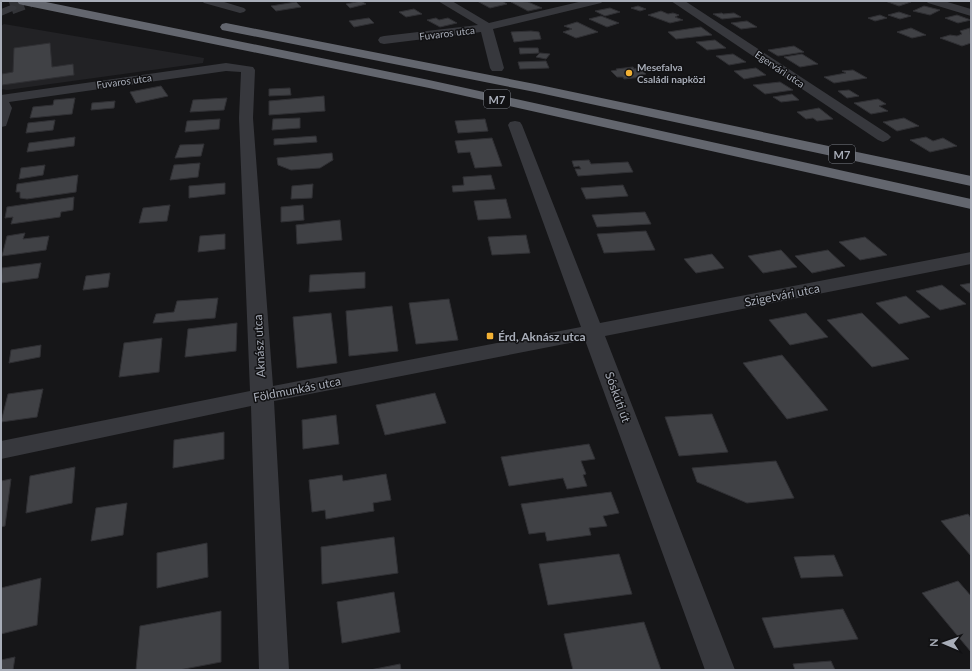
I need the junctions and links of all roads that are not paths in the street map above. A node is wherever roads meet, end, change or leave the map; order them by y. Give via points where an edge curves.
1 (208, 1) edge
2 (444, 1) edge
3 (597, 1) edge
4 (677, 1) edge
5 (932, 1) edge
6 (12, 7) edge
7 (240, 10) dead end
8 (971, 13) edge
9 (216, 25) dead end
10 (486, 27) junction
11 (384, 40) dead end
12 (497, 68) dead end
13 (248, 70) joint
14 (1, 100) edge
15 (1, 123) edge
16 (515, 125) dead end
17 (883, 137) dead end
18 (971, 181) edge
19 (971, 204) edge
20 (971, 258) edge
21 (593, 331) junction
22 (262, 396) junction
23 (1, 450) edge
24 (274, 670) edge
25 (720, 670) edge

1 - 7 street
2 - 10 street
3 - 10 street, Fuvaros utca
4 - 17 street, Egervári utca
5 - 8 street
6 - 19 highway, M7 via 452,89
9 - 18 highway, M7 via 535,88
10 - 11 street, Fuvaros utca
10 - 12 street
13 - 14 street, Fuvaros utca via 226,67
13 - 22 street, Aknász utca via 246,118
14 - 15 street via 5,108
16 - 21 street, Sóskúti út
20 - 21 street, Szigetvári utca
21 - 22 street, Földmunkás utca
21 - 25 street, Sóskúti út
22 - 23 street, Földmunkás utca
22 - 24 street, Aknász utca

